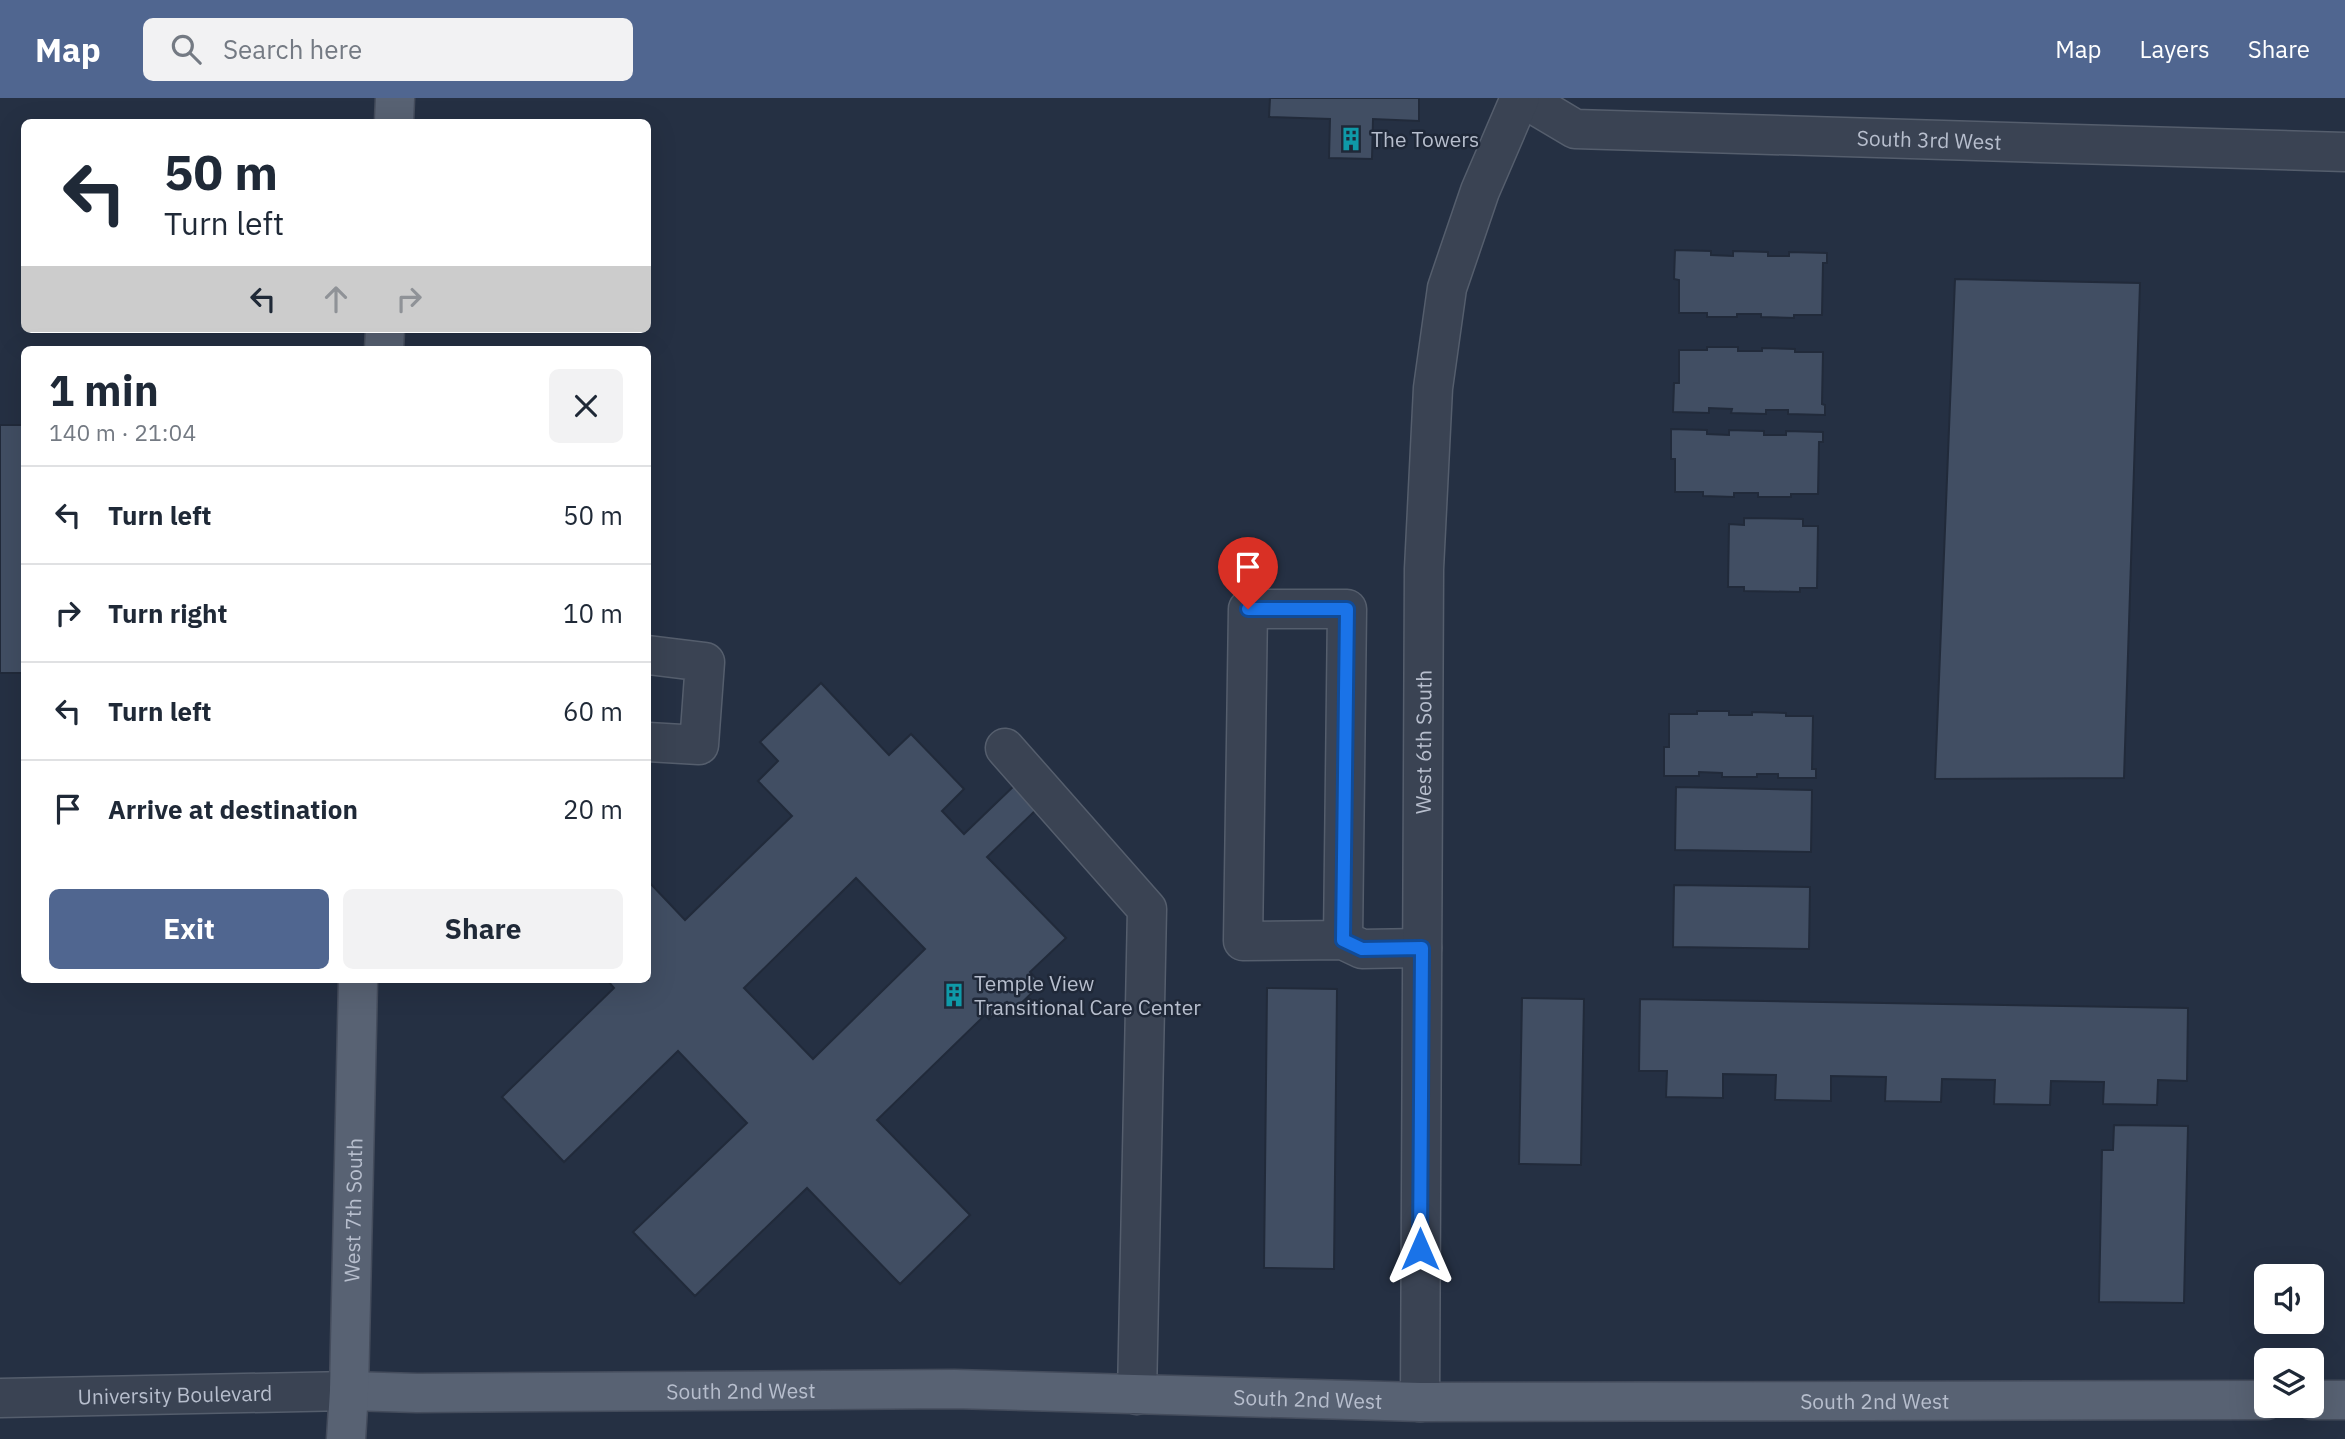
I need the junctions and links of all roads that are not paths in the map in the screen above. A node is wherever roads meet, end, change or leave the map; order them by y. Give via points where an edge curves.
1 (395, 98) edge
2 (1521, 98) edge
3 (394, 119) edge
4 (2345, 152) edge
5 (651, 655) edge
6 (651, 742) edge
7 (1005, 748) dead end
8 (1343, 940) junction
9 (1422, 948) junction
10 (358, 983) edge
11 (349, 1391) junction
12 (1137, 1395) junction
13 (0, 1398) edge
14 (2254, 1400) edge
15 (2324, 1400) edge
16 (2345, 1400) edge
17 (1420, 1402) junction
18 (346, 1439) edge

1 - 3 main road
2 - 4 street, South 3rd West via 1575,129
2 - 9 street, West 6th South via 1480,191 1447,288 1433,388 1424,569
5 - 6 street via 705,662 699,745
7 - 12 street via 1147,909
8 - 8 street via 1243,941 1248,609 1347,609
8 - 9 street via 1362,949
9 - 17 street, West 6th South
10 - 11 main road, West 7th South
11 - 12 main road, South 2nd West via 954,1389
11 - 13 street, University Boulevard
11 - 18 main road, West 7th South
12 - 17 main road, South 2nd West
14 - 17 main road, South 2nd West
15 - 16 main road

